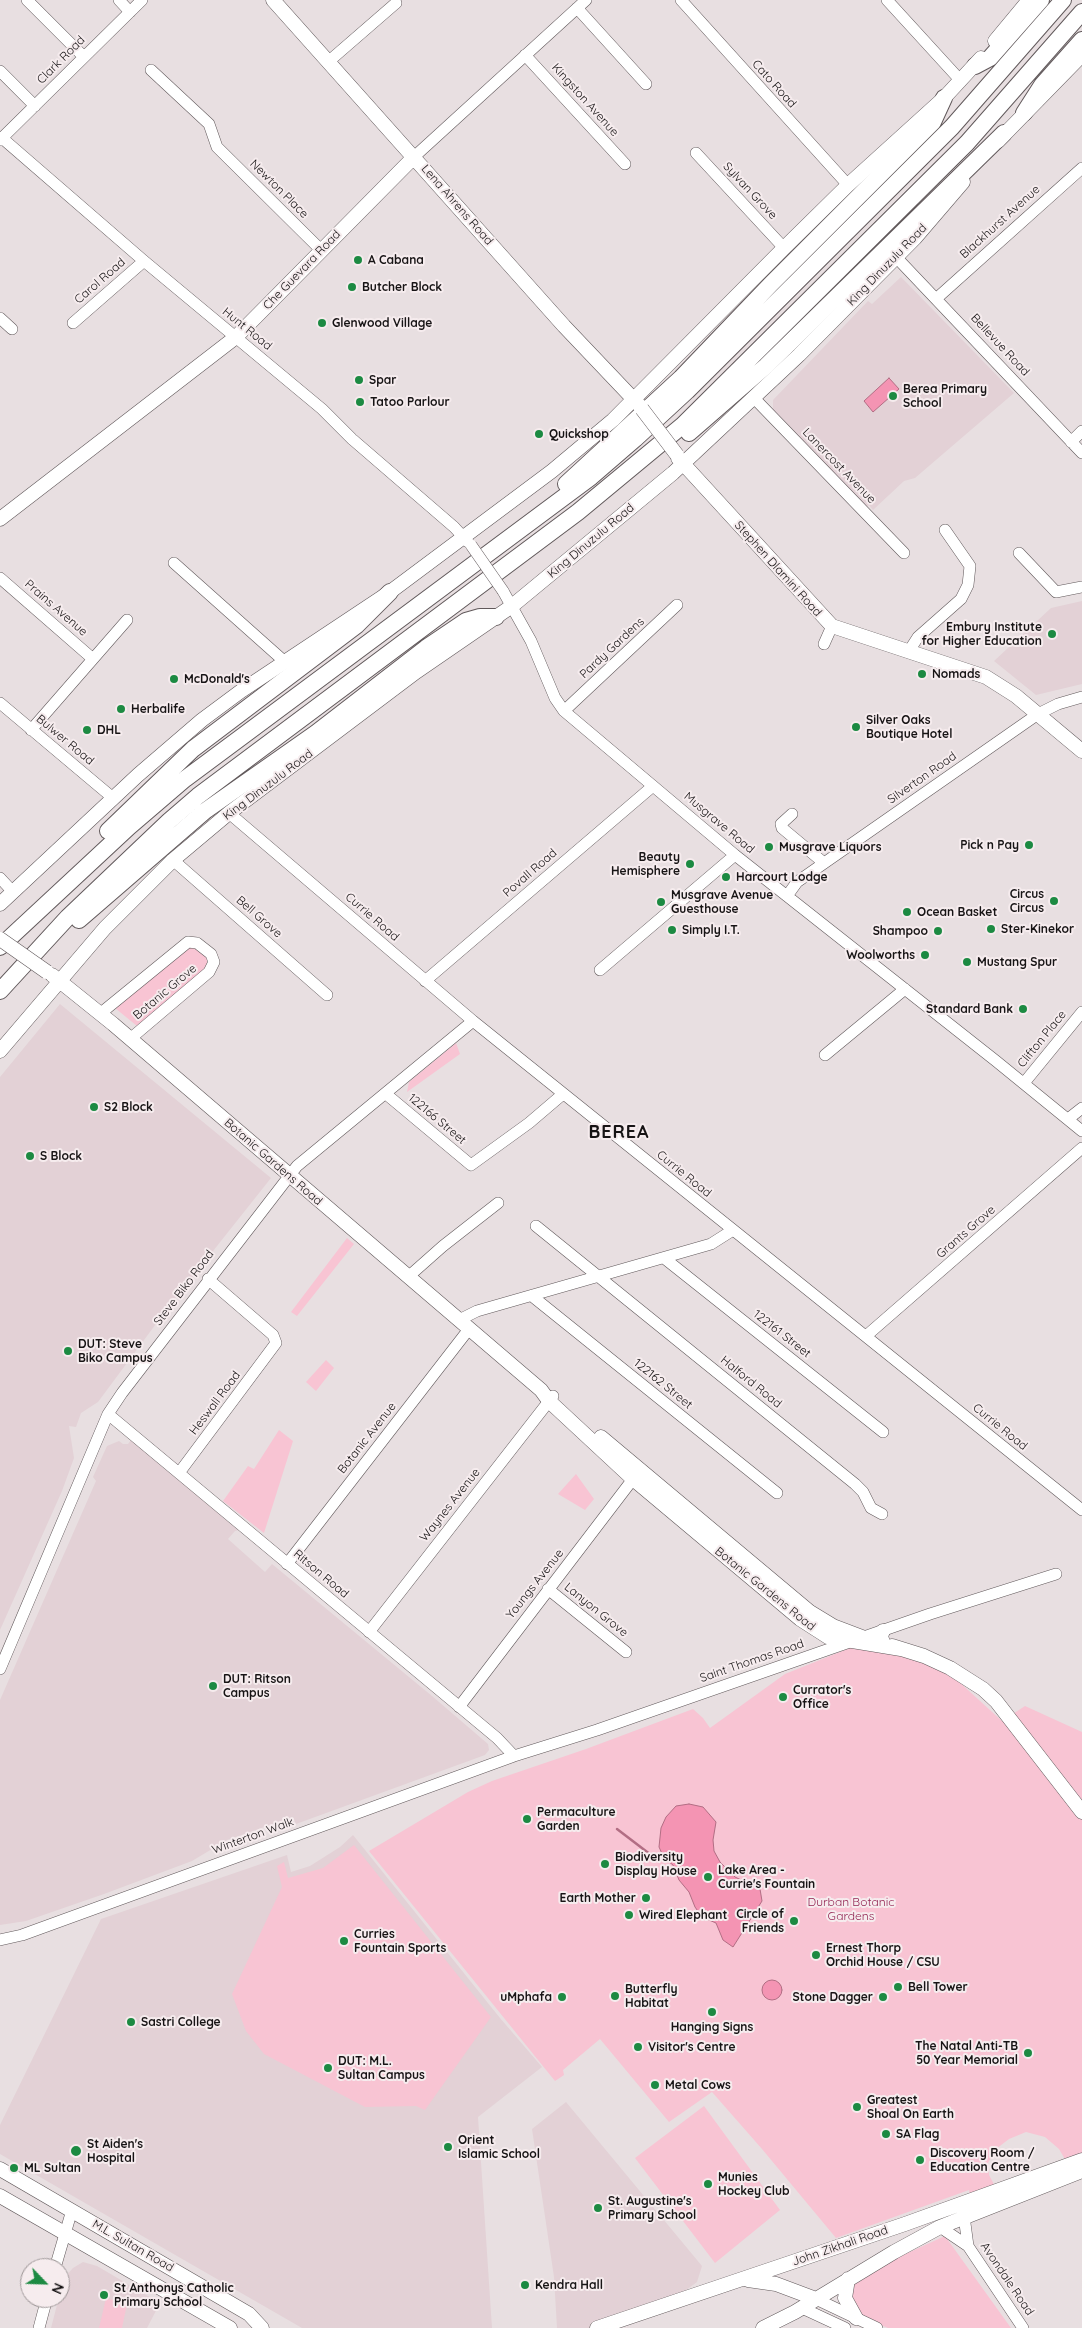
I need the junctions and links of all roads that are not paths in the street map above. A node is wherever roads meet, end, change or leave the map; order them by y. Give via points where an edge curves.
1 (27, 0) edge
2 (119, 0) edge
3 (142, 0) edge
4 (273, 0) edge
5 (681, 0) edge
6 (887, 0) edge
7 (1029, 0) edge
8 (1041, 0) edge
9 (1064, 0) edge
10 (396, 4) dead end
11 (582, 4) edge
12 (130, 12) junction
13 (1082, 12) edge
14 (1082, 40) edge
15 (525, 55) junction
16 (1082, 56) edge
17 (84, 57) junction
18 (328, 62) junction
19 (1082, 64) edge
20 (975, 66) junction
21 (150, 70) dead end
22 (0, 71) edge
23 (1063, 75) junction
24 (961, 81) junction
25 (646, 84) dead end
26 (944, 98) junction
27 (35, 106) junction
28 (1024, 113) junction
29 (1004, 133) junction
30 (1, 139) edge
31 (696, 153) dead end
32 (414, 156) junction
33 (625, 164) dead end
34 (1082, 168) edge
35 (848, 185) junction
36 (784, 248) junction
37 (321, 250) junction
38 (896, 257) junction
39 (144, 260) junction
40 (937, 298) junction
41 (0, 318) edge
42 (73, 323) dead end
43 (12, 329) dead end
44 (236, 337) junction
45 (754, 398) junction
46 (639, 404) junction
47 (1082, 432) edge
48 (1072, 442) junction
49 (1082, 453) edge
50 (680, 460) junction
51 (544, 511) junction
52 (578, 512) junction
53 (0, 519) edge
54 (945, 530) dead end
55 (468, 541) junction
56 (904, 553) dead end
57 (1019, 553) dead end
58 (174, 563) dead end
59 (0, 578) edge
60 (1082, 587) edge
61 (502, 591) joint
62 (390, 592) junction
63 (678, 605) dead end
64 (512, 606) junction
65 (496, 617) junction
66 (127, 620) dead end
67 (832, 626) junction
68 (824, 644) dead end
69 (909, 651) junction
70 (93, 660) junction
71 (285, 662) junction
72 (1082, 697) edge
73 (0, 703) edge
74 (564, 711) junction
75 (1038, 714) junction
76 (32, 730) junction
77 (1082, 751) edge
78 (653, 786) junction
79 (113, 798) junction
80 (229, 813) junction
81 (792, 814) dead end
82 (735, 855) junction
83 (173, 860) junction
84 (824, 863) junction
85 (0, 878) edge
86 (13, 892) junction
87 (787, 896) junction
88 (0, 904) edge
89 (19, 928) junction
90 (0, 939) edge
91 (46, 940) junction
92 (0, 947) edge
93 (600, 970) dead end
94 (60, 981) junction
95 (425, 981) junction
96 (905, 989) junction
97 (0, 990) edge
98 (327, 994) dead end
99 (1082, 1012) edge
100 (101, 1014) junction
101 (473, 1021) junction
102 (130, 1039) junction
103 (0, 1051) edge
104 (825, 1055) dead end
105 (1024, 1083) junction
106 (386, 1094) junction
107 (563, 1094) junction
108 (1082, 1108) edge
109 (1068, 1119) junction
110 (1082, 1132) edge
111 (1082, 1148) edge
112 (289, 1175) junction
113 (498, 1203) dead end
114 (536, 1226) dead end
115 (733, 1230) junction
116 (664, 1258) junction
117 (598, 1276) junction
118 (408, 1277) junction
119 (208, 1279) junction
120 (532, 1296) junction
121 (464, 1325) junction
122 (866, 1336) junction
123 (548, 1396) junction
124 (108, 1414) junction
125 (883, 1432) dead end
126 (179, 1473) junction
127 (633, 1479) junction
128 (777, 1493) dead end
129 (1082, 1510) edge
130 (882, 1514) dead end
131 (287, 1564) junction
132 (1056, 1574) dead end
133 (548, 1590) junction
134 (369, 1632) junction
135 (883, 1637) junction
136 (861, 1639) junction
137 (827, 1644) junction
138 (900, 1649) junction
139 (626, 1652) dead end
140 (0, 1668) edge
141 (459, 1707) junction
142 (514, 1756) junction
143 (1082, 1812) edge
144 (0, 1940) edge
145 (1082, 2160) edge
146 (0, 2169) edge
147 (1082, 2171) edge
148 (0, 2196) edge
149 (72, 2210) junction
150 (964, 2216) junction
151 (940, 2227) junction
152 (65, 2232) junction
153 (968, 2246) junction
154 (58, 2258) edge
155 (159, 2261) junction
156 (148, 2279) junction
157 (743, 2279) junction
158 (848, 2279) junction
159 (787, 2287) junction
160 (816, 2299) junction
161 (44, 2308) edge
162 (798, 2310) junction
163 (249, 2314) junction
164 (856, 2318) junction
165 (218, 2323) edge
166 (620, 2325) edge
167 (39, 2328) edge
168 (230, 2328) edge
169 (262, 2328) edge
170 (275, 2328) edge
171 (597, 2328) edge
172 (763, 2328) edge
173 (845, 2328) edge
174 (877, 2328) edge
175 (1023, 2328) edge

1 - 17 street
2 - 12 street
3 - 12 street, Clark Road
4 - 18 main road, Lena Ahrens Road
5 - 35 street, Cato Road
6 - 24 street
7 - 20 main road
8 - 20 highway via 990,58
9 - 51 highway via 952,127 694,384 591,477
10 - 18 street
11 - 15 street, Che Guevara Road
11 - 25 street
12 - 17 street, Clark Road
13 - 52 highway via 967,143 875,236 683,425
14 - 28 highway via 1042,85
15 - 32 street, Che Guevara Road
15 - 33 street, Kingston Avenue
16 - 23 main road, King Dinuzulu Road
17 - 27 street, Clark Road
18 - 32 main road, Lena Ahrens Road
19 - 23 street
20 - 24 main road
21 - 37 street, Newton Place via 208,124 217,147
22 - 27 street
23 - 28 main road, King Dinuzulu Road
24 - 26 main road
26 - 35 main road
26 - 51 highway via 932,122 681,378 561,490
27 - 30 street, Clark Road
28 - 29 main road, King Dinuzulu Road
29 - 38 main road, King Dinuzulu Road
29 - 52 highway via 737,392 612,493
30 - 39 street, Hunt Road
31 - 36 street, Sylvan Grove
32 - 37 main road, Che Guevara Road
32 - 46 main road, Lena Ahrens Road via 564,326
34 - 40 street, Blackhurst Avenue
35 - 36 main road
36 - 46 main road
37 - 44 main road, Che Guevara Road
38 - 40 street, Bellevue Road
38 - 45 main road, King Dinuzulu Road
39 - 42 street, Carol Road
39 - 44 street, Hunt Road
40 - 48 street, Bellevue Road
41 - 43 street
44 - 53 main road, Che Guevara Road
44 - 55 street, Hunt Road via 322,409
45 - 50 main road, King Dinuzulu Road
45 - 56 street, Lanercost Avenue
46 - 50 main road, Lena Ahrens Road, bridge
46 - 55 main road via 552,470
47 - 48 street
48 - 49 street, Bellevue Road
50 - 64 main road, King Dinuzulu Road
50 - 67 main road, Stephen Dlamini Road
51 - 89 highway via 185,780
52 - 91 highway via 198,796 169,820
54 - 69 street via 970,566 968,585 961,599 918,637
55 - 61 street, Hunt Road, bridge
55 - 62 main road
57 - 60 street via 1056,592
58 - 71 street
59 - 70 street, Prains Avenue
61 - 64 street, Musgrave Road
62 - 71 main road
62 - 89 highway via 357,625 193,749 44,895
63 - 74 street, Pardy Gardens
64 - 65 main road, King Dinuzulu Road
64 - 74 street, Musgrave Road
65 - 80 main road, King Dinuzulu Road via 416,672
65 - 91 highway via 480,616 466,621 426,648 309,738 205,811 80,919
66 - 70 street
67 - 68 street
67 - 69 main road, Stephen Dlamini Road
69 - 75 main road, Stephen Dlamini Road via 986,677
70 - 76 street
71 - 79 main road via 202,720
72 - 75 street, Silverton Road
73 - 76 street, Bulwer Road
74 - 78 street, Musgrave Road
75 - 77 main road, Stephen Dlamini Road
75 - 84 street, Silverton Road
76 - 79 street, Bulwer Road
78 - 82 street, Musgrave Road
78 - 95 street, Povall Road
79 - 86 main road
80 - 83 main road, King Dinuzulu Road
80 - 95 street, Currie Road
81 - 84 street via 781,824 782,828
82 - 87 street, Musgrave Road
82 - 93 street
83 - 94 main road, King Dinuzulu Road via 105,928
83 - 98 street, Bell Grove
84 - 87 street, Silverton Road via 797,882
85 - 86 street
86 - 88 main road
87 - 96 street, Musgrave Road
89 - 92 highway
90 - 94 main road, Botanic Gardens Road, bridge
91 - 97 highway
94 - 100 main road, Botanic Gardens Road
94 - 103 main road, King Dinuzulu Road
95 - 101 street, Currie Road
96 - 104 street
96 - 105 street, Musgrave Road
99 - 105 street, Clifton Place
100 - 102 main road, Botanic Gardens Road
100 - 102 street, Botanic Grove via 188,942 197,943 211,954 214,962 209,972
101 - 106 street, Steve Biko Road
101 - 107 street, Currie Road
102 - 112 main road, Botanic Gardens Road
105 - 109 street, Musgrave Road
106 - 107 street, 122166 Street via 470,1164 529,1123
106 - 112 street, Steve Biko Road
107 - 115 street, Currie Road
108 - 109 street
109 - 110 street, Musgrave Road
111 - 122 street, Grants Grove
112 - 118 main road, Botanic Gardens Road
112 - 119 street, Steve Biko Road
113 - 118 street
114 - 117 street, Halford Road
115 - 116 street, Botanic Avenue via 711,1244
115 - 122 street, Currie Road
116 - 117 street, Botanic Avenue
116 - 125 street, 122161 Street
117 - 120 street, Botanic Avenue
117 - 130 street, Halford Road via 855,1484 872,1508
118 - 121 main road, Botanic Gardens Road
119 - 124 street, Steve Biko Road
119 - 126 street, Heswall Road via 276,1341 274,1350
120 - 121 street, Botanic Avenue via 476,1311
120 - 128 street, 122162 Street
121 - 123 main road, Botanic Gardens Road
121 - 131 street, Botanic Avenue
122 - 129 street, Currie Road
123 - 127 main road, Botanic Gardens Road
123 - 134 street, Waynes Avenue
123 - 136 main road, Botanic Gardens Road via 810,1612
124 - 126 street, Ritson Road
124 - 140 street, Steve Biko Road
126 - 131 street, Ritson Road
127 - 133 street, Youngs Avenue
127 - 137 main road, Botanic Gardens Road
131 - 134 street, Ritson Road
132 - 135 street
133 - 139 street, Lanyon Grove
133 - 141 street, Youngs Avenue
134 - 141 street, Ritson Road
135 - 136 main road, Botanic Gardens Road
135 - 138 main road, Botanic Gardens Road
136 - 137 main road, Botanic Gardens Road
136 - 138 main road, Botanic Gardens Road
137 - 142 street, Saint Thomas Road via 588,1733
138 - 143 main road via 950,1668 983,1689 996,1701
141 - 142 street, Ritson Road
142 - 144 street, Winterton Walk via 22,1935
145 - 157 main road, John Zikhali Road
146 - 149 main road, M.L. Sultan Road
147 - 150 main road, John Zikhali Road
148 - 152 main road, M.L. Sultan Road
149 - 152 street
149 - 155 main road, M.L. Sultan Road
150 - 151 main road, John Zikhali Road
150 - 153 street, Avondale Road
151 - 153 street, Avondale Road
151 - 158 main road, John Zikhali Road
152 - 154 street
152 - 156 main road, M.L. Sultan Road
153 - 175 street, Avondale Road
155 - 156 main road
155 - 163 main road, M.L. Sultan Road
156 - 165 main road, M.L. Sultan Road
157 - 159 main road
157 - 166 main road, John Zikhali Road
158 - 160 main road, John Zikhali Road
158 - 164 main road via 845,2298
159 - 160 main road
159 - 162 main road
160 - 162 main road, John Zikhali Road
160 - 164 street
161 - 167 street
162 - 172 main road, John Zikhali Road
162 - 173 street
163 - 169 main road, M.L. Sultan Road
163 - 170 main road
164 - 174 street
165 - 168 main road, M.L. Sultan Road
166 - 171 main road, John Zikhali Road

